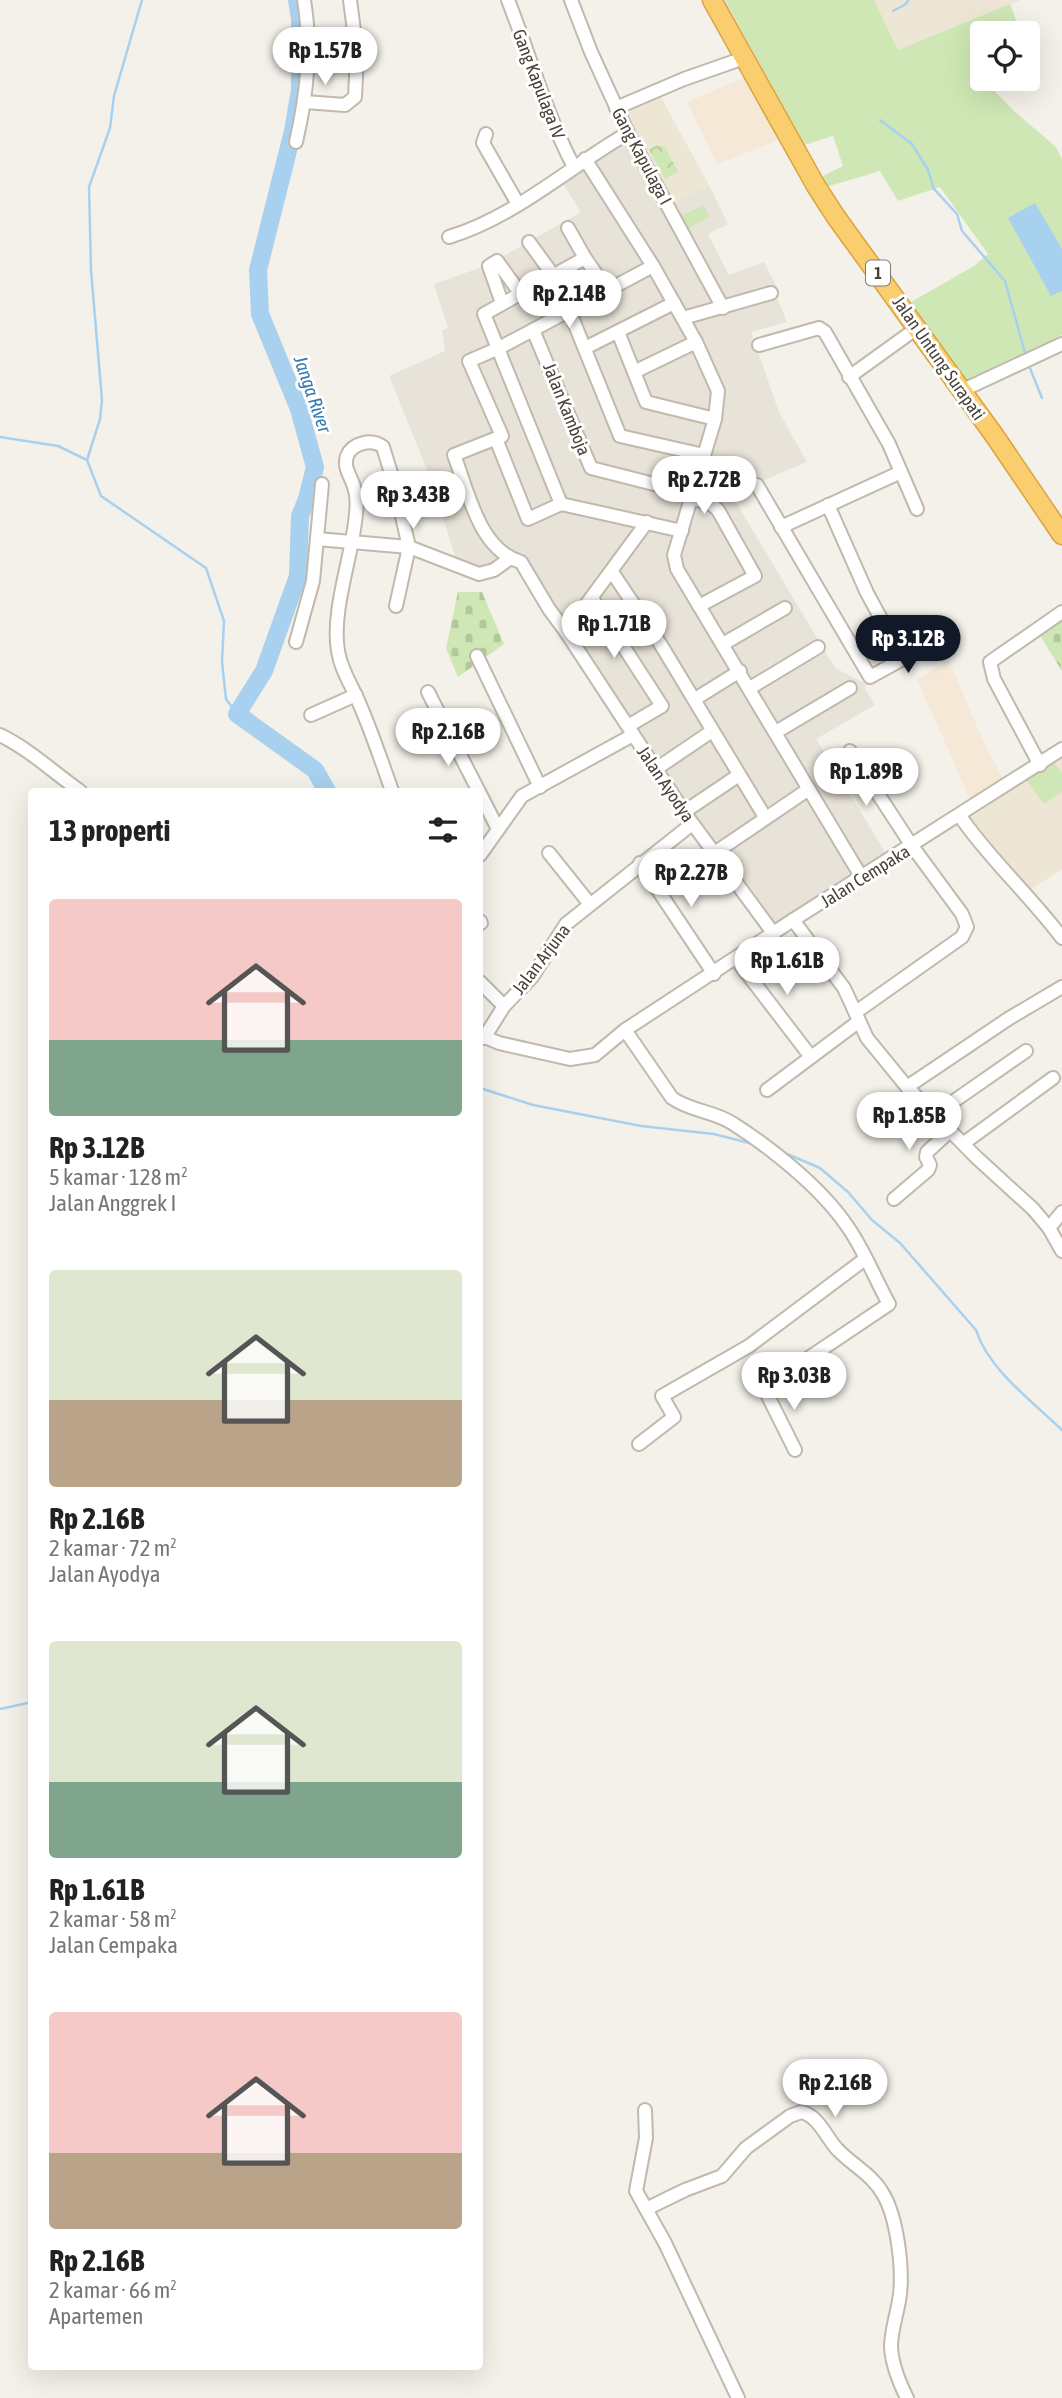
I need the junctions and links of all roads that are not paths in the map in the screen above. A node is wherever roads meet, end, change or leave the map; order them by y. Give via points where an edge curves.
1 (304, 0) edge
2 (350, 0) edge
3 (508, 0) edge
4 (571, 0) edge
5 (712, 0) edge
6 (744, 58) junction
7 (305, 102) junction
8 (616, 108) junction
9 (628, 132) junction
10 (486, 134) dead end
11 (296, 142) dead end
12 (580, 163) junction
13 (519, 204) junction
14 (568, 228) dead end
15 (449, 237) dead end
16 (529, 242) dead end
17 (584, 258) junction
18 (653, 266) junction
19 (553, 275) junction
20 (608, 290) junction
21 (520, 293) junction
22 (771, 293) dead end
23 (502, 303) junction
24 (674, 303) junction
25 (723, 307) junction
26 (569, 310) junction
27 (683, 318) junction
28 (917, 328) junction
29 (533, 330) junction
30 (618, 332) junction
31 (696, 342) junction
32 (1062, 344) edge
33 (759, 345) dead end
34 (499, 348) junction
35 (585, 348) junction
36 (634, 372) junction
37 (849, 377) junction
38 (961, 391) junction
39 (715, 419) junction
40 (496, 439) junction
41 (704, 455) junction
42 (901, 472) junction
43 (322, 484) dead end
44 (757, 485) dead end
45 (692, 496) junction
46 (561, 504) junction
47 (828, 505) junction
48 (917, 509) dead end
49 (647, 522) junction
50 (781, 527) junction
51 (681, 531) junction
52 (1062, 535) edge
53 (317, 538) junction
54 (351, 542) junction
55 (409, 547) junction
56 (509, 559) junction
57 (611, 572) junction
58 (592, 598) junction
59 (396, 606) dead end
60 (699, 606) junction
61 (785, 608) dead end
62 (1062, 612) edge
63 (566, 632) junction
64 (296, 642) dead end
65 (723, 644) junction
66 (930, 645) dead end
67 (818, 647) dead end
68 (477, 656) dead end
69 (903, 659) junction
70 (740, 671) junction
71 (750, 688) junction
72 (850, 688) dead end
73 (428, 692) dead end
74 (356, 695) junction
75 (695, 699) junction
76 (311, 715) dead end
77 (631, 730) junction
78 (712, 731) junction
79 (776, 732) junction
80 (0, 735) edge
81 (1062, 750) edge
82 (850, 751) dead end
83 (1040, 765) junction
84 (656, 769) junction
85 (739, 775) junction
86 (540, 787) junction
87 (76, 788) edge
88 (391, 788) edge
89 (477, 788) edge
90 (809, 789) junction
91 (483, 800) edge
92 (684, 812) junction
93 (960, 816) junction
94 (765, 817) junction
95 (692, 824) junction
96 (498, 829) junction
97 (912, 846) junction
98 (483, 852) edge
99 (550, 853) dead end
100 (713, 854) junction
101 (640, 863) junction
102 (862, 878) junction
103 (589, 903) junction
104 (793, 920) junction
105 (774, 934) junction
106 (1062, 938) edge
107 (736, 958) junction
108 (713, 974) junction
109 (483, 985) edge
110 (1062, 987) edge
111 (504, 1006) junction
112 (857, 1018) junction
113 (625, 1030) junction
114 (483, 1035) edge
115 (483, 1036) edge
116 (1026, 1051) dead end
117 (811, 1057) junction
118 (1053, 1078) dead end
119 (907, 1087) junction
120 (767, 1090) dead end
121 (934, 1115) junction
122 (951, 1130) junction
123 (964, 1143) junction
124 (894, 1199) dead end
125 (1062, 1212) edge
126 (1049, 1228) junction
127 (1062, 1251) edge
128 (864, 1259) junction
129 (639, 1444) dead end
130 (795, 1450) dead end
131 (645, 2110) dead end
132 (646, 2209) junction
133 (738, 2398) edge
134 (907, 2398) edge

1 - 7 street via 308,39
2 - 7 street via 357,54 355,97 345,105
3 - 12 street, Gang Kapulaga IV via 559,139
4 - 8 street, Gang Kapulaga I
5 - 6 highway, Jalan Untung Surapati / 1
6 - 8 street
6 - 28 highway, Jalan Untung Surapati / 1 via 816,186
7 - 11 street
8 - 9 street, Gang Kapulaga I
9 - 12 street
9 - 25 street, Gang Kapulaga I
10 - 13 street via 483,144
12 - 13 street
12 - 18 street, Gang Kapulaga IV
13 - 15 street
14 - 17 street
16 - 19 street
17 - 19 street
17 - 20 street
18 - 20 street
18 - 24 street, Gang Kapulaga IV
19 - 21 street
20 - 26 street
21 - 23 street
21 - 23 street via 497,261 489,266
22 - 25 street
23 - 34 street via 484,314
24 - 27 street, Gang Kapulaga IV
24 - 30 street
25 - 27 street
26 - 29 street
26 - 35 street
27 - 31 street, Gang Kapulaga IV
28 - 37 street
28 - 38 highway, Jalan Untung Surapati / 1
29 - 34 street
29 - 45 street, Jalan Kamboja via 591,468
30 - 35 street
30 - 36 street
31 - 36 street
31 - 39 street, Gang Kapulaga IV via 718,391
32 - 38 street
33 - 37 street via 821,329
34 - 40 street via 469,361 502,436
34 - 46 street
35 - 41 street via 620,436
36 - 39 street via 646,402
37 - 42 street
38 - 52 highway, Jalan Untung Surapati / 1
39 - 41 street, Gang Kapulaga IV
40 - 46 street via 528,519
40 - 56 street, Jalan Ayodya via 454,455 485,532
41 - 45 street, Gang Kapulaga IV
42 - 47 street
42 - 48 street
43 - 53 street
44 - 50 street
45 - 51 street, Gang Kapulaga IV
45 - 60 street via 718,510 755,576
46 - 49 street
47 - 50 street
47 - 69 street
49 - 51 street
49 - 57 street
50 - 69 street via 870,677
51 - 60 street, Gang Kapulaga IV via 674,562
53 - 54 street
53 - 64 street via 313,581
54 - 55 street
54 - 55 street via 356,500 346,458 352,449 373,442 383,447
54 - 74 street via 337,647
55 - 56 street via 478,573 494,570
55 - 59 street
56 - 63 street, Jalan Ayodya via 521,562
57 - 58 street
57 - 75 street
58 - 63 street
58 - 77 street via 662,706
60 - 65 street, Gang Kapulaga IV
61 - 65 street
62 - 83 street via 990,662 994,679
63 - 77 street, Jalan Ayodya
65 - 70 street, Gang Kapulaga IV
66 - 69 street
67 - 71 street
68 - 86 street
70 - 71 street, Gang Kapulaga IV
70 - 75 street
71 - 79 street, Gang Kapulaga IV
72 - 79 street
73 - 89 street
74 - 76 street
74 - 88 street
75 - 78 street
77 - 84 street, Jalan Ayodya
77 - 86 street, Jalan Ayodya
78 - 84 street
78 - 85 street
79 - 90 street, Gang Kapulaga IV
80 - 87 street
81 - 83 street, Jalan Cempaka
82 - 97 street
83 - 93 street, Jalan Cempaka
84 - 92 street, Jalan Ayodya
85 - 92 street
85 - 94 street
86 - 96 street, Jalan Ayodya via 522,796
90 - 94 street
90 - 102 street, Gang Kapulaga IV
91 - 96 street
92 - 95 street, Jalan Ayodya
93 - 97 street, Jalan Cempaka
93 - 106 street via 993,861
94 - 100 street
95 - 100 street, Jalan Ayodya
95 - 101 street, Jalan Arjuna
96 - 98 street, Jalan Ayodya
97 - 102 street, Jalan Cempaka
97 - 112 street via 962,914 966,932
99 - 103 street
100 - 105 street, Jalan Ayodya
101 - 103 street, Jalan Arjuna
101 - 108 street
102 - 104 street, Jalan Cempaka
103 - 111 street, Jalan Arjuna via 566,924 532,977
104 - 105 street, Jalan Cempaka
104 - 112 street via 844,988
105 - 107 street, Jalan Cempaka
107 - 108 street, Jalan Cempaka
107 - 117 street
108 - 113 street, Jalan Cempaka
109 - 111 street
110 - 119 street
111 - 114 street, Jalan Arjuna
112 - 117 street
112 - 119 street via 867,1038
113 - 115 street, Jalan Cempaka via 595,1055 577,1059
113 - 128 street via 672,1098 729,1121 767,1148 844,1221
116 - 121 street
117 - 120 street
118 - 123 street
119 - 121 street
121 - 122 street
122 - 123 street
122 - 124 street via 926,1152 928,1170
123 - 126 street
125 - 126 street
126 - 127 street
128 - 129 street via 749,1346 662,1396 674,1417
128 - 130 street via 889,1304 764,1388
131 - 132 street via 646,2138 636,2183
132 - 133 street
132 - 134 street via 722,2176 761,2137 796,2113 809,2115 889,2204 901,2274 891,2348

